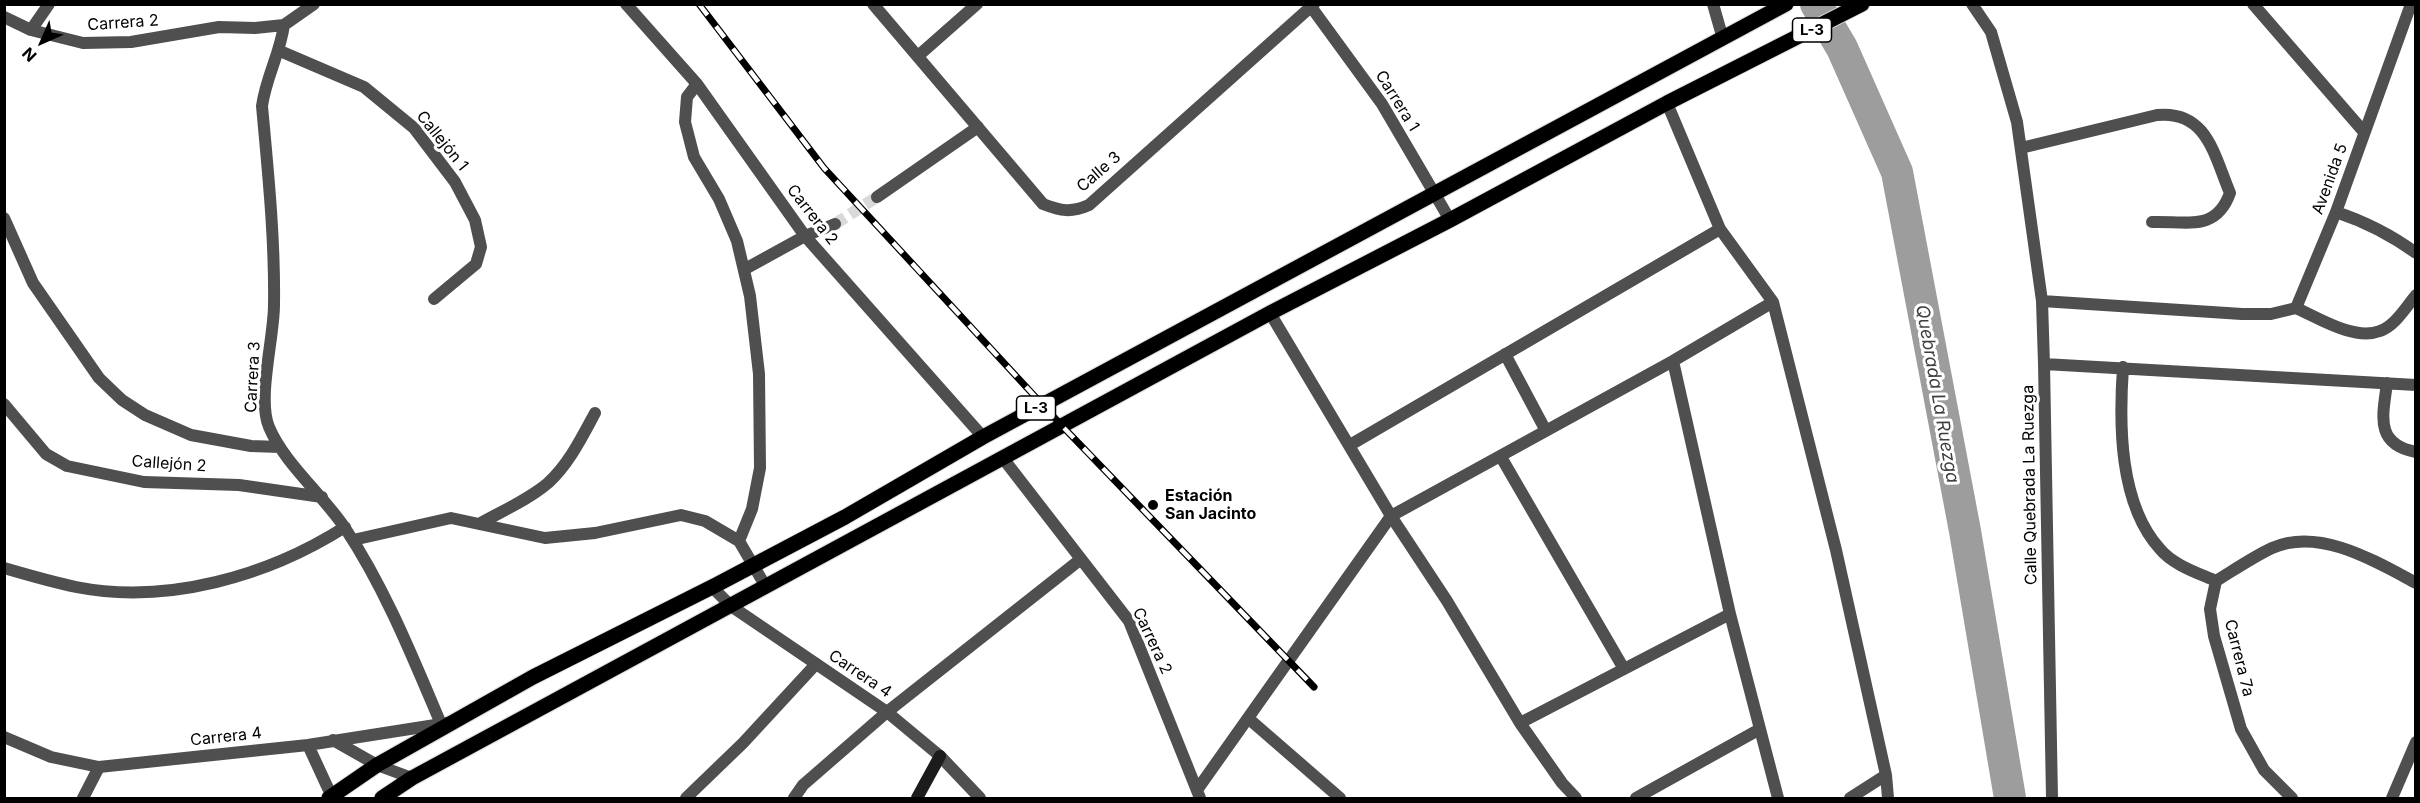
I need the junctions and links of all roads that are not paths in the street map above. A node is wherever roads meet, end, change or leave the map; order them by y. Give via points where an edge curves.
1 (49, 4) edge
2 (314, 4) edge
3 (626, 4) edge
4 (873, 4) edge
5 (977, 4) edge
6 (1713, 4) edge
7 (1786, 4) edge
8 (1862, 4) edge
9 (1972, 4) edge
10 (2253, 4) edge
11 (2411, 4) edge
12 (1311, 5) edge
13 (4, 17) edge
14 (284, 25) junction
15 (31, 30) junction
16 (1723, 39) junction
17 (280, 51) junction
18 (918, 56) junction
19 (697, 84) junction
20 (1667, 103) junction
21 (978, 127) junction
22 (2364, 132) junction
23 (2021, 148) junction
24 (1434, 195) junction
25 (878, 197) tunnel mouth
26 (2336, 212) junction
27 (4, 218) edge
28 (1450, 220) junction
29 (2152, 222) dead end
30 (836, 224) tunnel mouth
31 (1720, 229) junction
32 (805, 236) junction
33 (2415, 253) edge
34 (745, 269) junction
35 (2415, 295) edge
36 (434, 299) dead end
37 (2042, 301) junction
38 (1773, 302) junction
39 (2296, 308) junction
40 (1270, 313) junction
41 (1505, 354) junction
42 (1673, 361) junction
43 (2044, 364) junction
44 (2123, 367) junction
45 (2387, 383) junction
46 (2415, 385) edge
47 (4, 404) edge
48 (595, 413) dead end
49 (1546, 431) junction
50 (983, 436) junction
51 (1350, 445) junction
52 (280, 447) junction
53 (2415, 452) edge
54 (1002, 457) junction
55 (1501, 457) junction
56 (322, 497) junction
57 (1391, 516) junction
58 (479, 524) junction
59 (345, 527) junction
60 (353, 540) junction
61 (739, 541) junction
62 (1082, 559) junction
63 (754, 565) junction
64 (4, 568) edge
65 (2216, 581) junction
66 (2415, 583) edge
67 (712, 587) junction
68 (766, 587) junction
69 (731, 606) junction
70 (1730, 614) junction
71 (816, 664) junction
72 (1624, 669) junction
73 (887, 712) junction
74 (1249, 719) junction
75 (447, 723) junction
76 (1520, 723) junction
77 (1760, 729) junction
78 (4, 737) edge
79 (333, 740) junction
80 (2415, 742) edge
81 (308, 745) junction
82 (940, 756) junction
83 (377, 765) junction
84 (99, 767) junction
85 (1886, 775) junction
86 (412, 778) junction
87 (1199, 794) edge
88 (330, 797) edge
89 (83, 798) edge
90 (382, 798) edge
91 (686, 798) edge
92 (794, 798) edge
93 (916, 798) edge
94 (980, 798) edge
95 (1340, 798) edge
96 (1576, 798) edge
97 (1636, 798) edge
98 (1778, 798) edge
99 (1850, 798) edge
100 (1888, 798) edge
101 (2052, 798) edge
102 (2292, 798) edge
103 (2392, 798) edge

1 - 15 street
2 - 14 street, Carrera 2
3 - 19 street, Carrera 2
4 - 18 street, Calle 3
5 - 18 street
6 - 16 street
7 - 16 main road, L-3
8 - 20 main road, L-3
9 - 23 street via 1991,32
10 - 22 street
11 - 22 street, Avenida 5
12 - 21 street, Calle 3 via 1089,205 1074,212 1043,204
12 - 24 street, Carrera 1 via 1382,104
13 - 15 street, Carrera 2
14 - 15 street, Carrera 2 via 219,27 131,42 82,43
14 - 17 street, Carrera 3
16 - 24 main road, L-3
17 - 36 street, Callejón 1 via 364,87 414,128 455,182 475,220 481,247 476,264
17 - 52 street, Carrera 3 via 265,81 262,106 274,306 266,399 268,425
18 - 21 street, Calle 3
19 - 32 street, Carrera 2
19 - 34 street via 687,97 685,122 694,157 719,198
20 - 28 main road, L-3
20 - 31 street
21 - 25 street
22 - 26 street, Avenida 5
23 - 29 street via 2157,115 2174,113 2188,118 2205,133 2230,193 2224,209 2210,221
23 - 37 street
24 - 28 street, Carrera 1
24 - 50 main road, L-3
26 - 33 street via 2366,221
26 - 39 street, Avenida 5
27 - 52 street via 33,283 99,378 122,400 191,435
28 - 40 main road, L-3
30 - 32 street
31 - 38 street
31 - 41 street
32 - 34 street
32 - 50 street, Carrera 2
34 - 61 street via 759,374 761,447 758,489
35 - 39 street via 2397,318 2381,331 2367,334 2350,331
37 - 39 street via 2241,314 2271,314
37 - 43 street
38 - 42 street
38 - 85 street via 1836,550
40 - 51 street
40 - 54 main road, L-3
41 - 49 street
41 - 51 street
42 - 49 street
42 - 70 street
43 - 44 street, Calle Quebrada La Ruezga
43 - 101 street, Calle Quebrada La Ruezga
44 - 45 street, Calle Quebrada La Ruezga
44 - 65 street via 2120,406 2124,466 2142,520 2160,550
45 - 46 street, Calle Quebrada La Ruezga
45 - 53 street via 2385,433 2393,444
47 - 56 street, Callejón 2 via 46,454 67,466 144,482 239,485
48 - 58 street via 569,458 548,483
49 - 55 street
50 - 63 main road, L-3
51 - 57 street
52 - 56 street, Carrera 3
54 - 62 street, Carrera 2
54 - 68 main road, L-3
55 - 57 street
55 - 72 street
56 - 59 street, Carrera 3
57 - 74 street
57 - 76 street
58 - 60 street via 451,518
58 - 61 street via 545,538 595,533 681,515 705,521
59 - 60 street, Carrera 3
59 - 64 street via 284,560 177,590 132,592 77,587
60 - 75 street, Carrera 3
61 - 63 street
62 - 73 street
62 - 87 street, Carrera 2 via 1129,621
63 - 67 main road, L-3
63 - 68 street
65 - 66 street via 2273,548 2300,540 2328,544
65 - 102 street, Carrera 7a via 2210,609 2214,636 2241,729 2264,770
67 - 69 street, Carrera 4
67 - 75 main road, L-3
68 - 69 main road, L-3
69 - 71 street, Carrera 4
69 - 86 main road, L-3
70 - 72 street
70 - 77 street
71 - 73 street, Carrera 4
71 - 91 street
72 - 76 street
73 - 82 street, Carrera 4
73 - 92 street via 803,785
74 - 87 street
74 - 95 street
75 - 79 street, Carrera 4
75 - 83 main road, L-3
76 - 96 street
77 - 97 street
77 - 98 street
78 - 84 street, Carrera 4 via 51,757
79 - 81 street, Carrera 4
79 - 83 street
80 - 103 street
81 - 84 street, Carrera 4
81 - 88 street
82 - 93 main road
82 - 94 street, Carrera 4
83 - 86 street
83 - 88 main road, L-3
84 - 89 street
85 - 99 street
85 - 100 street
86 - 90 main road, L-3

